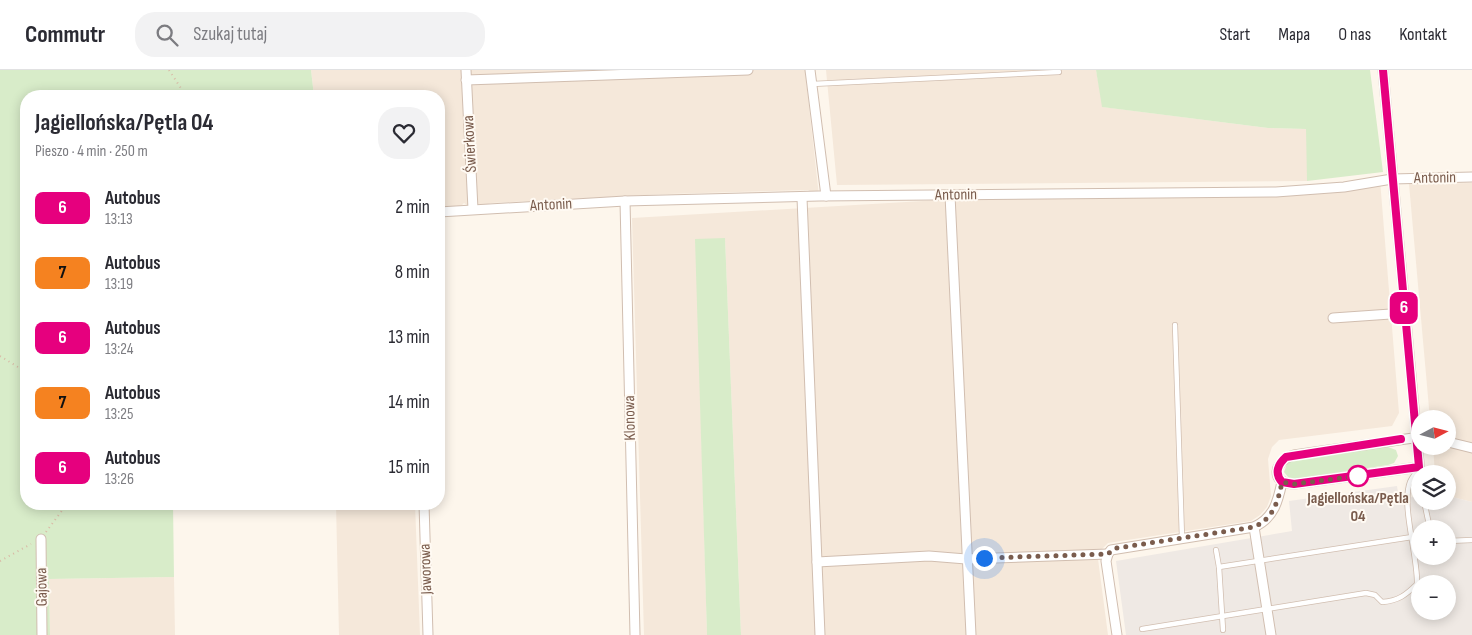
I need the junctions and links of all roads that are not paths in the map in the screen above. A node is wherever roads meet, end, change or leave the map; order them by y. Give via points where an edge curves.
1 (466, 70) edge
2 (748, 70) edge
3 (810, 70) edge
4 (1383, 70) edge
5 (1059, 72) dead end
6 (466, 80) junction
7 (812, 84) junction
8 (1472, 177) edge
9 (1392, 179) junction
10 (950, 194) junction
11 (826, 196) junction
12 (802, 198) junction
13 (625, 201) junction
14 (473, 209) junction
15 (445, 211) edge
16 (1404, 313) junction
17 (1333, 318) dead end
18 (1175, 325) dead end
19 (1415, 410) edge
20 (1411, 438) edge
21 (1456, 444) edge
22 (1472, 448) edge
23 (1411, 471) edge
24 (1411, 481) edge
25 (1282, 482) junction
26 (424, 510) edge
27 (1254, 527) junction
28 (1411, 530) edge
29 (1411, 537) edge
30 (41, 539) dead end
31 (1182, 539) junction
32 (1472, 540) edge
33 (1456, 541) edge
34 (1216, 550) dead end
35 (1108, 554) junction
36 (966, 559) junction
37 (1260, 561) junction
38 (817, 562) junction
39 (1417, 565) edge
40 (1219, 567) junction
41 (1267, 610) junction
42 (1221, 617) junction
43 (1142, 629) dead end
44 (1223, 630) dead end
45 (42, 635) edge
46 (428, 635) edge
47 (635, 635) edge
48 (820, 635) edge
49 (971, 635) edge
50 (1117, 635) edge
51 (1271, 635) edge

1 - 6 street, Świerkowa
2 - 6 street
3 - 7 street
4 - 9 street
5 - 7 lane
6 - 14 street, Świerkowa
7 - 11 street
8 - 9 street, Antonin
9 - 10 street, Antonin via 1344,187 1276,192
9 - 16 street
10 - 11 street, Antonin
10 - 36 street
11 - 12 street, Antonin
12 - 13 street, Antonin
12 - 38 street
13 - 14 street, Antonin
13 - 47 street, Klonowa
14 - 15 street, Antonin
16 - 17 street
16 - 19 street
18 - 31 lane
20 - 25 street via 1286,457 1278,468
21 - 22 street
23 - 25 street via 1294,484
24 - 28 lane via 1408,493
25 - 27 street via 1277,506 1268,519
26 - 46 street, Jaworowa
27 - 31 street
27 - 37 street
29 - 37 lane
30 - 45 street, Gajowa
31 - 35 street via 1117,548
32 - 33 lane
34 - 40 lane
35 - 36 street
35 - 50 street via 1106,560
36 - 38 street via 929,556
36 - 49 street
37 - 40 lane
37 - 41 street
38 - 48 street
39 - 41 lane via 1417,584 1406,596 1392,602 1382,602 1375,595 1366,593
40 - 42 lane
41 - 42 lane
41 - 51 street
42 - 43 lane
42 - 44 lane

